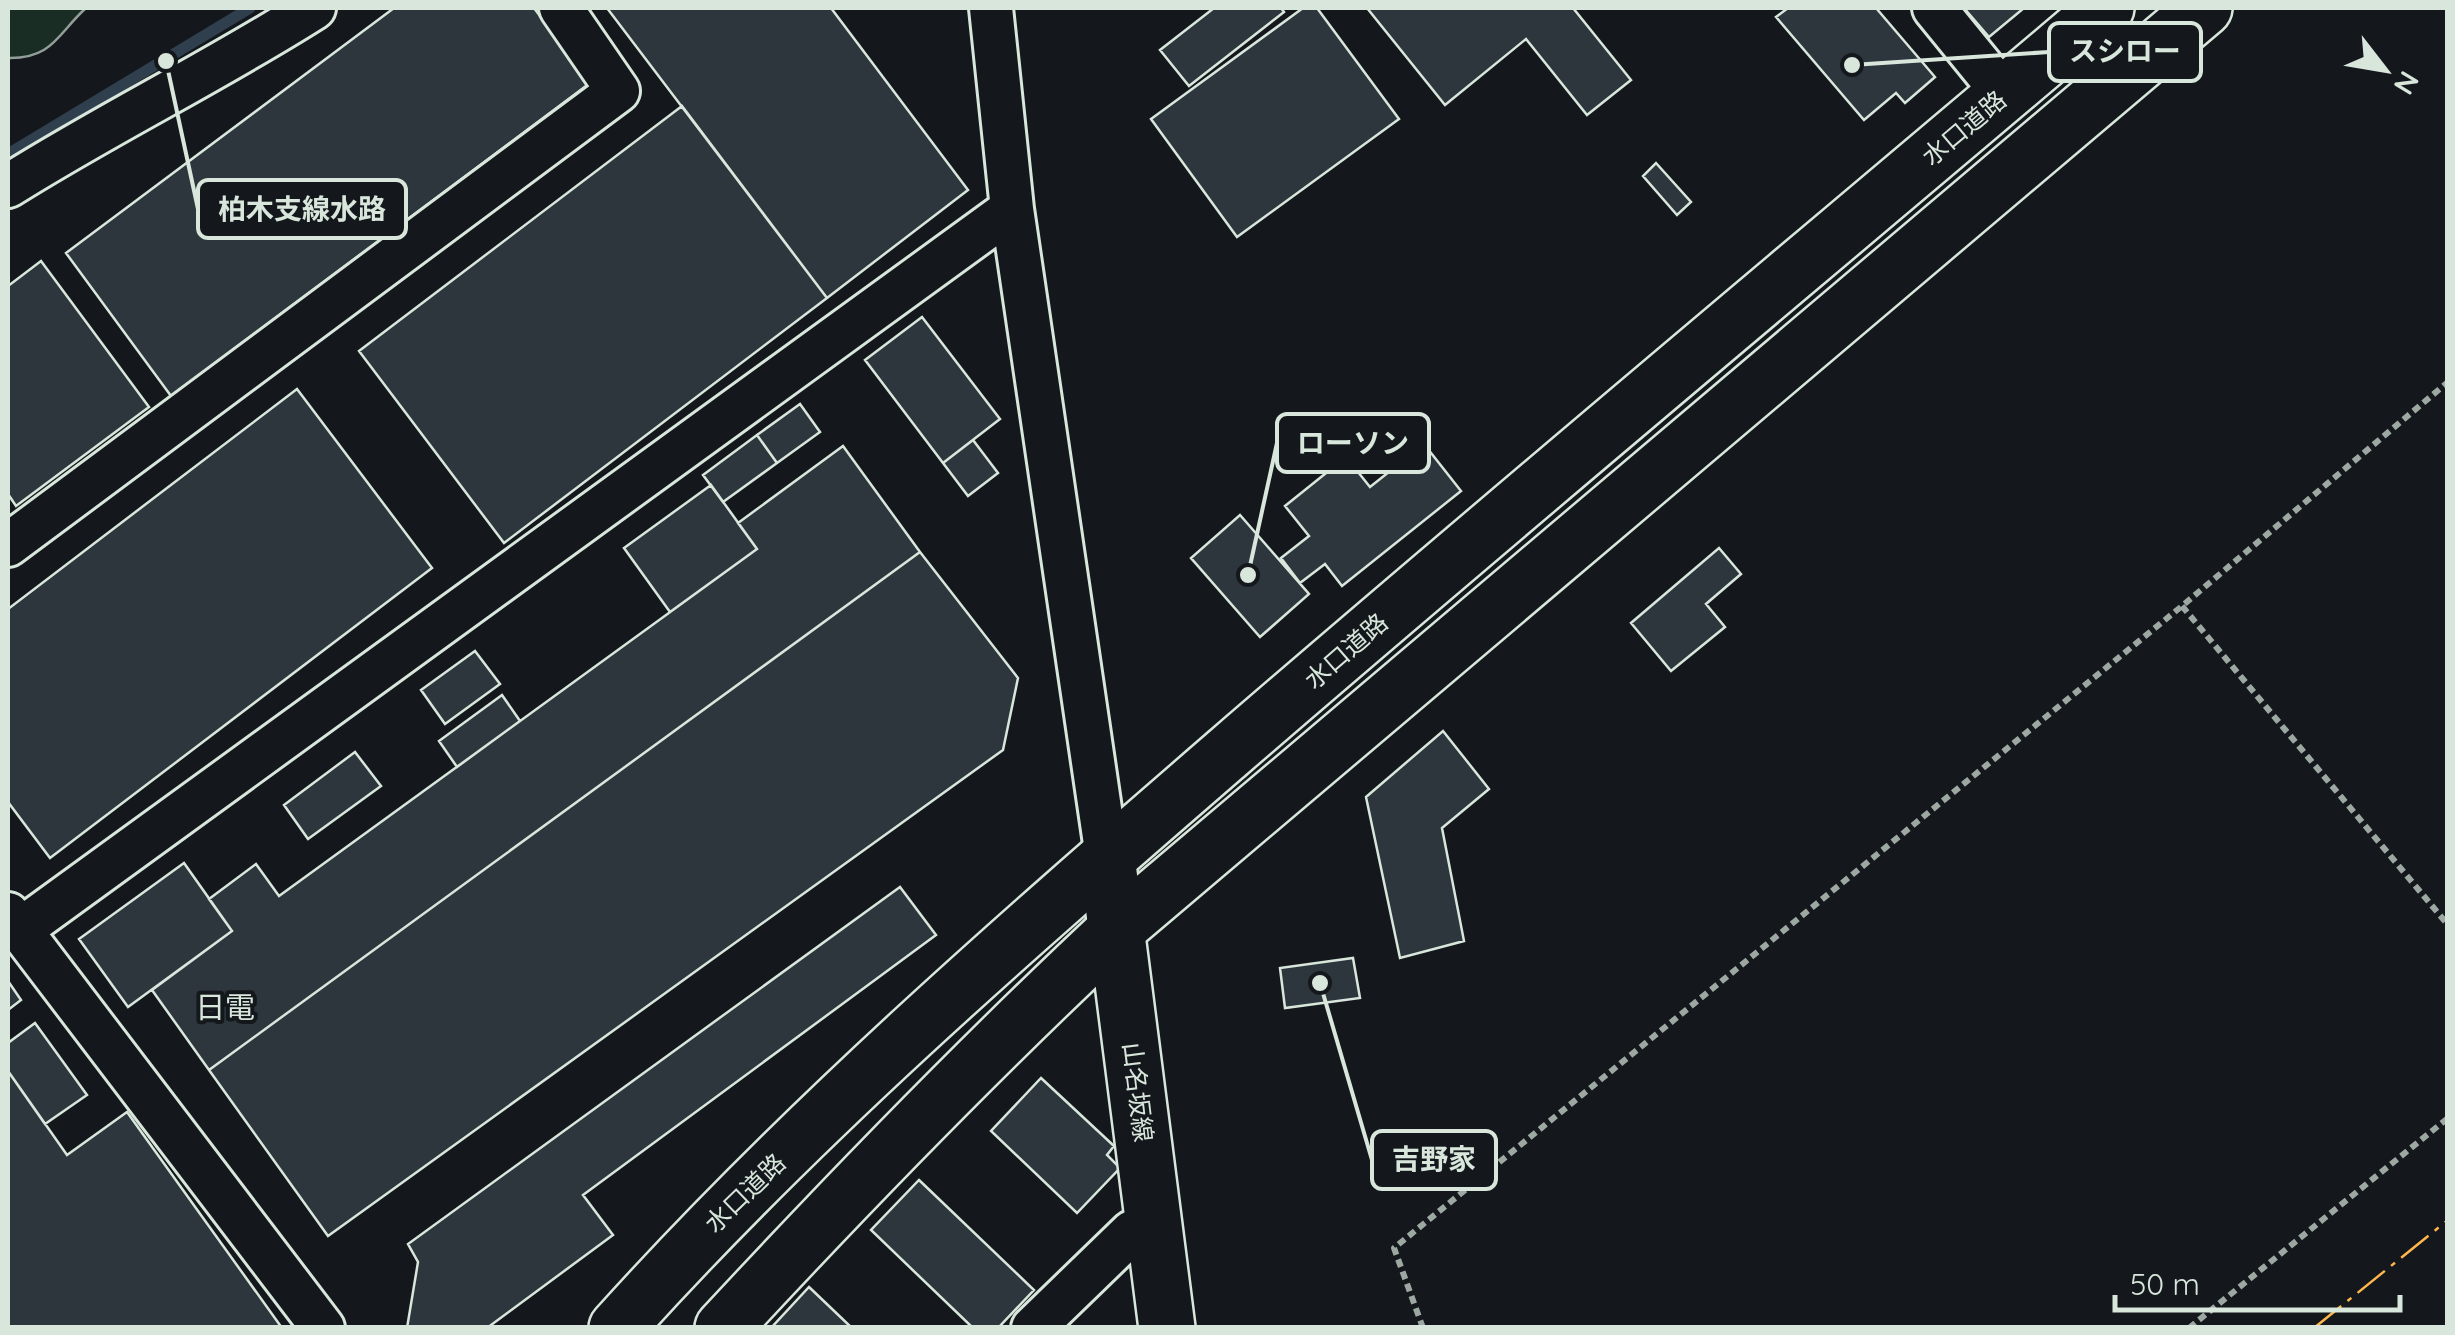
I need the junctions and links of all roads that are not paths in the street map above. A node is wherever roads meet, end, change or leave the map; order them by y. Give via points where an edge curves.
1 (314, 8) edge
2 (562, 8) edge
3 (991, 8) edge
4 (1934, 8) edge
5 (2106, 8) edge
6 (2204, 8) edge
7 (2004, 94) junction
8 (8, 186) edge
9 (1012, 208) junction
10 (8, 545) edge
11 (1108, 858) junction
12 (14, 922) edge
13 (1118, 928) junction
14 (1155, 1224) junction
15 (324, 1328) edge
16 (617, 1328) edge
17 (723, 1328) edge
18 (1032, 1328) edge
19 (1167, 1328) edge

1 - 8 street
2 - 10 street via 618,91
3 - 9 street
4 - 7 street
5 - 7 main road, 水口道路
6 - 13 main road
7 - 11 main road, 水口道路
9 - 11 street
9 - 12 street
11 - 13 main road, 山名坂線
11 - 16 main road, 水口道路 via 814,1126
12 - 15 street
13 - 14 main road, 山名坂線
13 - 17 main road via 878,1162
14 - 18 street via 1132,1232
14 - 19 main road, 山名坂線

